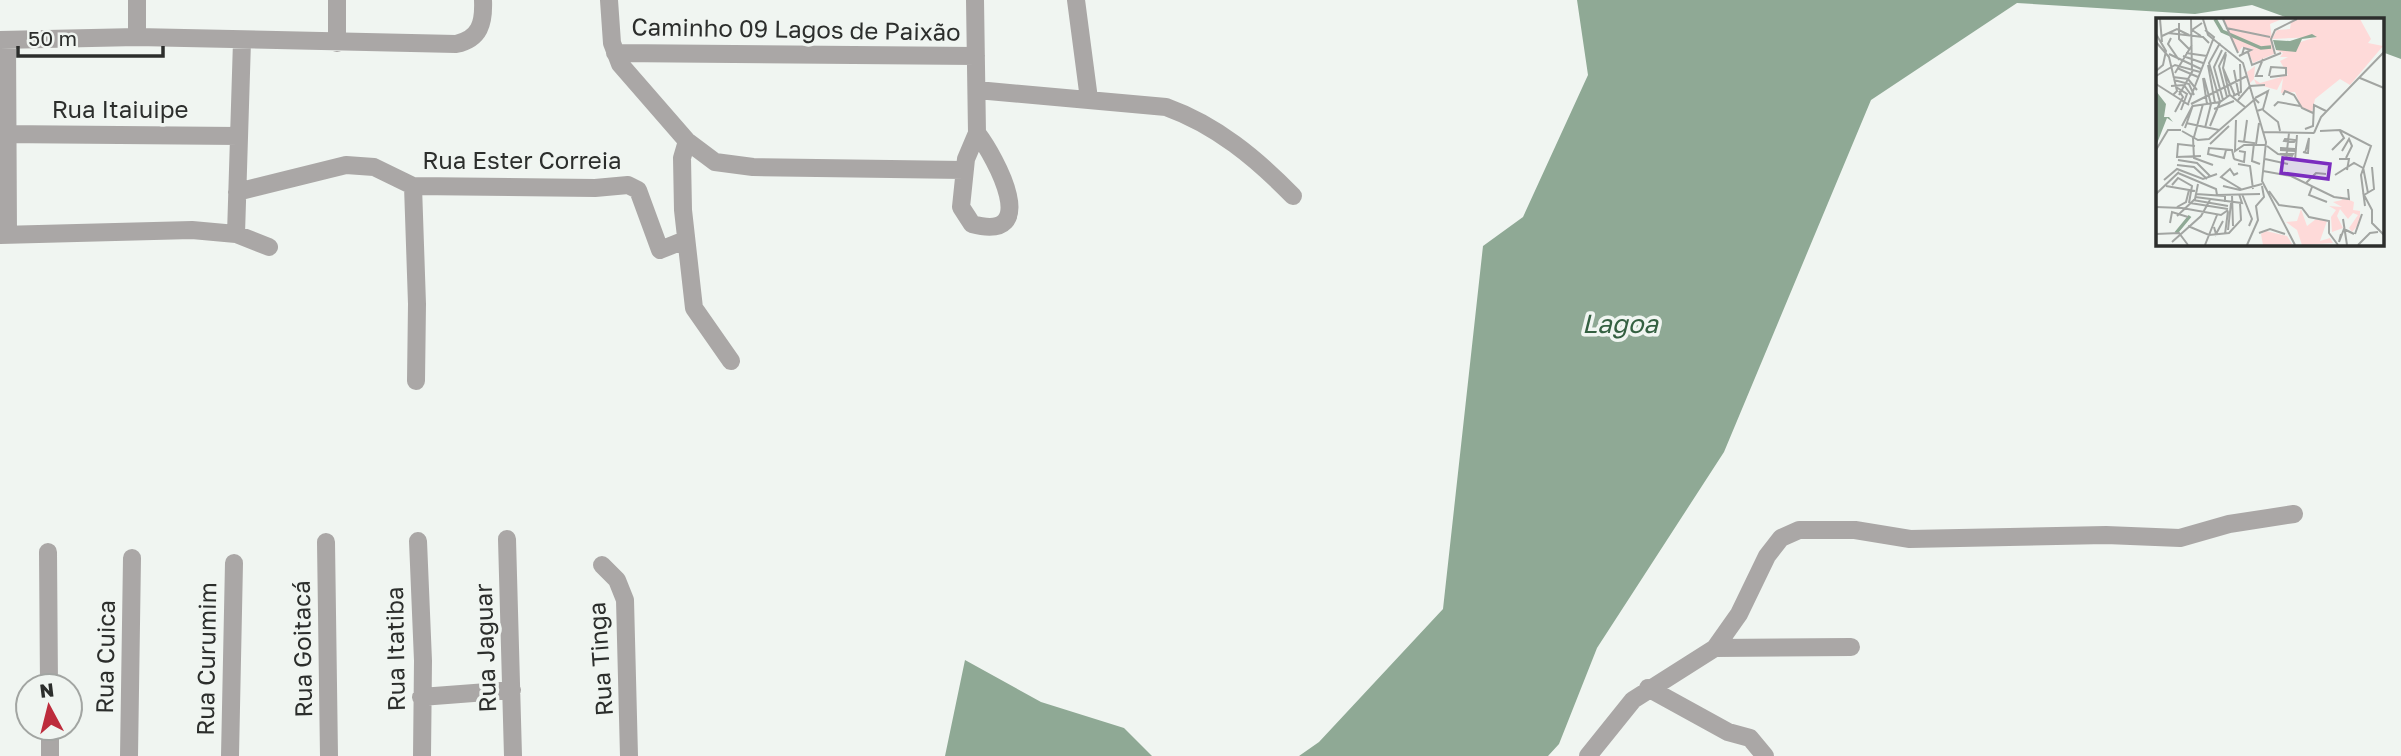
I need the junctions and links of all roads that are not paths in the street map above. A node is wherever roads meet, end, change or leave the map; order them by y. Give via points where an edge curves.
1 (137, 0) edge
2 (337, 0) edge
3 (483, 0) edge
4 (609, 0) edge
5 (975, 0) edge
6 (1076, 0) edge
7 (137, 37) junction
8 (3, 40) edge
9 (242, 41) junction
10 (337, 43) junction
11 (615, 53) junction
12 (976, 56) junction
13 (977, 90) junction
14 (1088, 99) junction
15 (977, 133) junction
16 (4, 134) edge
17 (239, 136) junction
18 (687, 141) junction
19 (964, 170) junction
20 (413, 186) junction
21 (237, 192) junction
22 (1293, 196) dead end
23 (236, 234) junction
24 (4, 235) edge
25 (685, 240) junction
26 (269, 247) dead end
27 (731, 361) dead end
28 (416, 381) dead end
29 (2294, 514) dead end
30 (507, 538) dead end
31 (418, 541) dead end
32 (326, 542) dead end
33 (48, 552) dead end
34 (132, 558) dead end
35 (233, 563) dead end
36 (603, 565) dead end
37 (1851, 647) dead end
38 (1715, 648) junction
39 (49, 672) edge
40 (1648, 688) junction
41 (512, 690) junction
42 (421, 697) junction
43 (129, 756) edge
44 (230, 756) edge
45 (329, 756) edge
46 (422, 756) edge
47 (513, 756) edge
48 (629, 756) edge
49 (1588, 756) edge
50 (1765, 756) edge

1 - 7 street
2 - 10 street
3 - 10 street via 480,31 465,42
4 - 11 street
5 - 12 street
6 - 14 street
7 - 8 street
7 - 9 street
8 - 16 street
9 - 10 street
9 - 17 street
11 - 12 street, Caminho 09 Lagos de Paixão
11 - 18 street via 630,77
12 - 13 street
13 - 14 street
13 - 15 street
14 - 22 street via 1166,107 1193,117 1225,137
15 - 19 street
15 - 19 street via 1010,199 1007,220 991,227 972,224 964,217 960,197
16 - 17 street, Rua Itaiuipe
16 - 24 street
17 - 21 street
18 - 19 street via 705,158 736,167
18 - 25 street via 682,158
20 - 21 street, Rua Ester Correia via 374,167 346,165
20 - 25 street, Rua Ester Correia via 632,185 638,190 660,250
20 - 28 street
21 - 23 street
23 - 24 street via 192,230
23 - 26 street
25 - 27 street via 696,313
29 - 38 street via 2228,524 2180,538 1910,539 1855,530 1799,530 1781,538 1768,556 1739,614
30 - 41 street, Rua Jaguar
31 - 42 street, Rua Itatiba
32 - 45 street, Rua Goitacá
33 - 39 street
34 - 43 street, Rua Cuica
35 - 44 street, Rua Curumim
36 - 48 street, Rua Tinga via 617,580 625,600
37 - 38 street
38 - 40 street
40 - 49 street
40 - 50 street via 1728,732 1750,738
41 - 42 street
41 - 47 street, Rua Jaguar
42 - 46 street, Rua Itatiba

